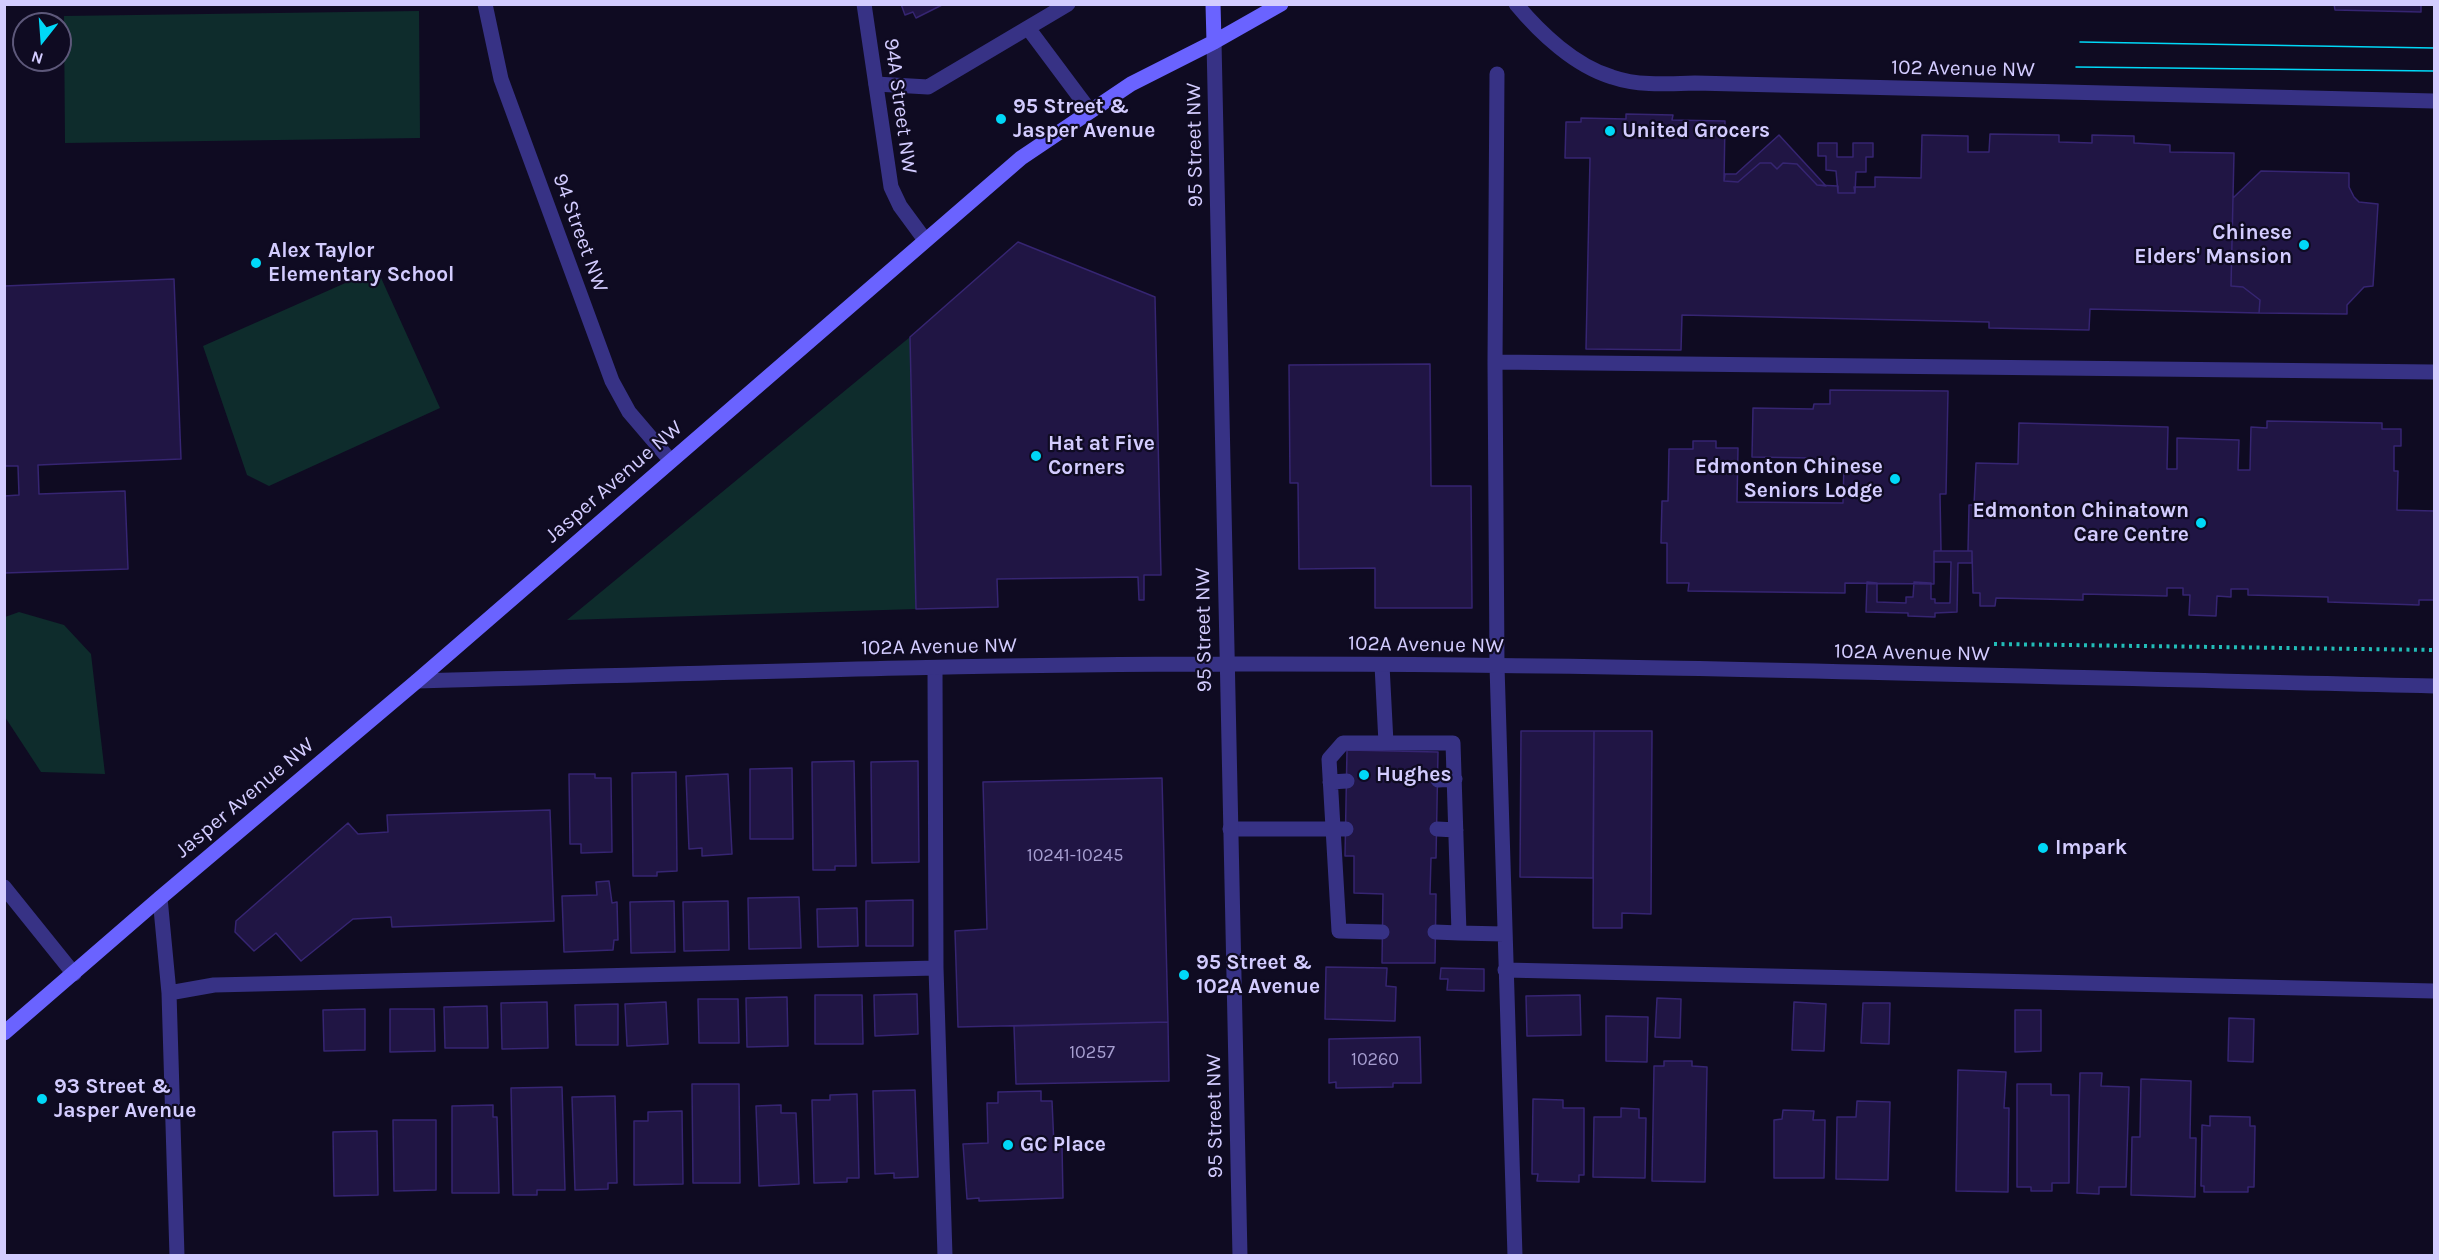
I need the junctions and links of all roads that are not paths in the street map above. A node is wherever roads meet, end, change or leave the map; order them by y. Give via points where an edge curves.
1 (485, 4) edge
2 (864, 4) edge
3 (1068, 4) edge
4 (1213, 4) edge
5 (1281, 4) edge
6 (1516, 4) edge
7 (1028, 28) junction
8 (1214, 42) junction
9 (1497, 74) dead end
10 (876, 84) junction
11 (2434, 101) edge
12 (1090, 111) junction
13 (925, 240) junction
14 (1495, 362) junction
15 (2434, 372) edge
16 (670, 460) junction
17 (1226, 664) junction
18 (1382, 665) junction
19 (1497, 666) junction
20 (935, 668) junction
21 (417, 681) junction
22 (2434, 686) edge
23 (1386, 743) junction
24 (1455, 779) junction
25 (1438, 780) dead end
26 (1347, 781) dead end
27 (1330, 782) junction
28 (1230, 829) junction
29 (1340, 829) junction
30 (1437, 829) dead end
31 (1456, 830) junction
32 (4, 887) edge
33 (160, 898) junction
34 (1382, 932) dead end
35 (1435, 932) dead end
36 (1459, 933) junction
37 (1504, 934) junction
38 (936, 968) junction
39 (1505, 970) junction
40 (74, 974) junction
41 (2434, 991) edge
42 (169, 993) junction
43 (4, 1033) edge
44 (177, 1256) edge
45 (945, 1256) edge
46 (1240, 1256) edge
47 (1515, 1256) edge

1 - 16 street, 94 Street NW via 501,79 612,381 629,412
2 - 10 street, 94A Street NW
3 - 7 street
4 - 8 main road, 95 Street NW
5 - 8 main road, Jasper Avenue NW
6 - 11 street, 102 Avenue NW via 1556,46 1582,62 1611,77 1653,84
7 - 10 street via 928,87
7 - 12 street
8 - 12 main road, Jasper Avenue NW via 1131,84
8 - 17 street, 95 Street NW
9 - 14 street
10 - 13 street, 94A Street NW via 891,187
12 - 13 main road, Jasper Avenue NW via 1021,158
13 - 16 main road, Jasper Avenue NW
14 - 15 street
14 - 19 street
16 - 21 main road, Jasper Avenue NW
17 - 18 street, 102A Avenue NW
17 - 20 street, 102A Avenue NW
17 - 28 street, 95 Street NW
18 - 19 street, 102A Avenue NW
18 - 23 street
19 - 22 street, 102A Avenue NW
19 - 37 street
20 - 21 street, 102A Avenue NW
20 - 38 street
21 - 33 main road, Jasper Avenue NW
23 - 24 street via 1453,743
23 - 27 street via 1343,743 1329,759
24 - 25 street
24 - 31 street
26 - 27 street
27 - 29 street
28 - 29 street
28 - 46 street, 95 Street NW
29 - 34 street via 1339,931
30 - 31 street
31 - 36 street
32 - 40 street
33 - 40 main road, Jasper Avenue NW
33 - 42 street
35 - 36 street
36 - 37 street
37 - 39 street
38 - 42 street via 214,985
38 - 45 street
39 - 41 street
39 - 47 street
40 - 43 main road, Jasper Avenue NW
42 - 44 street

